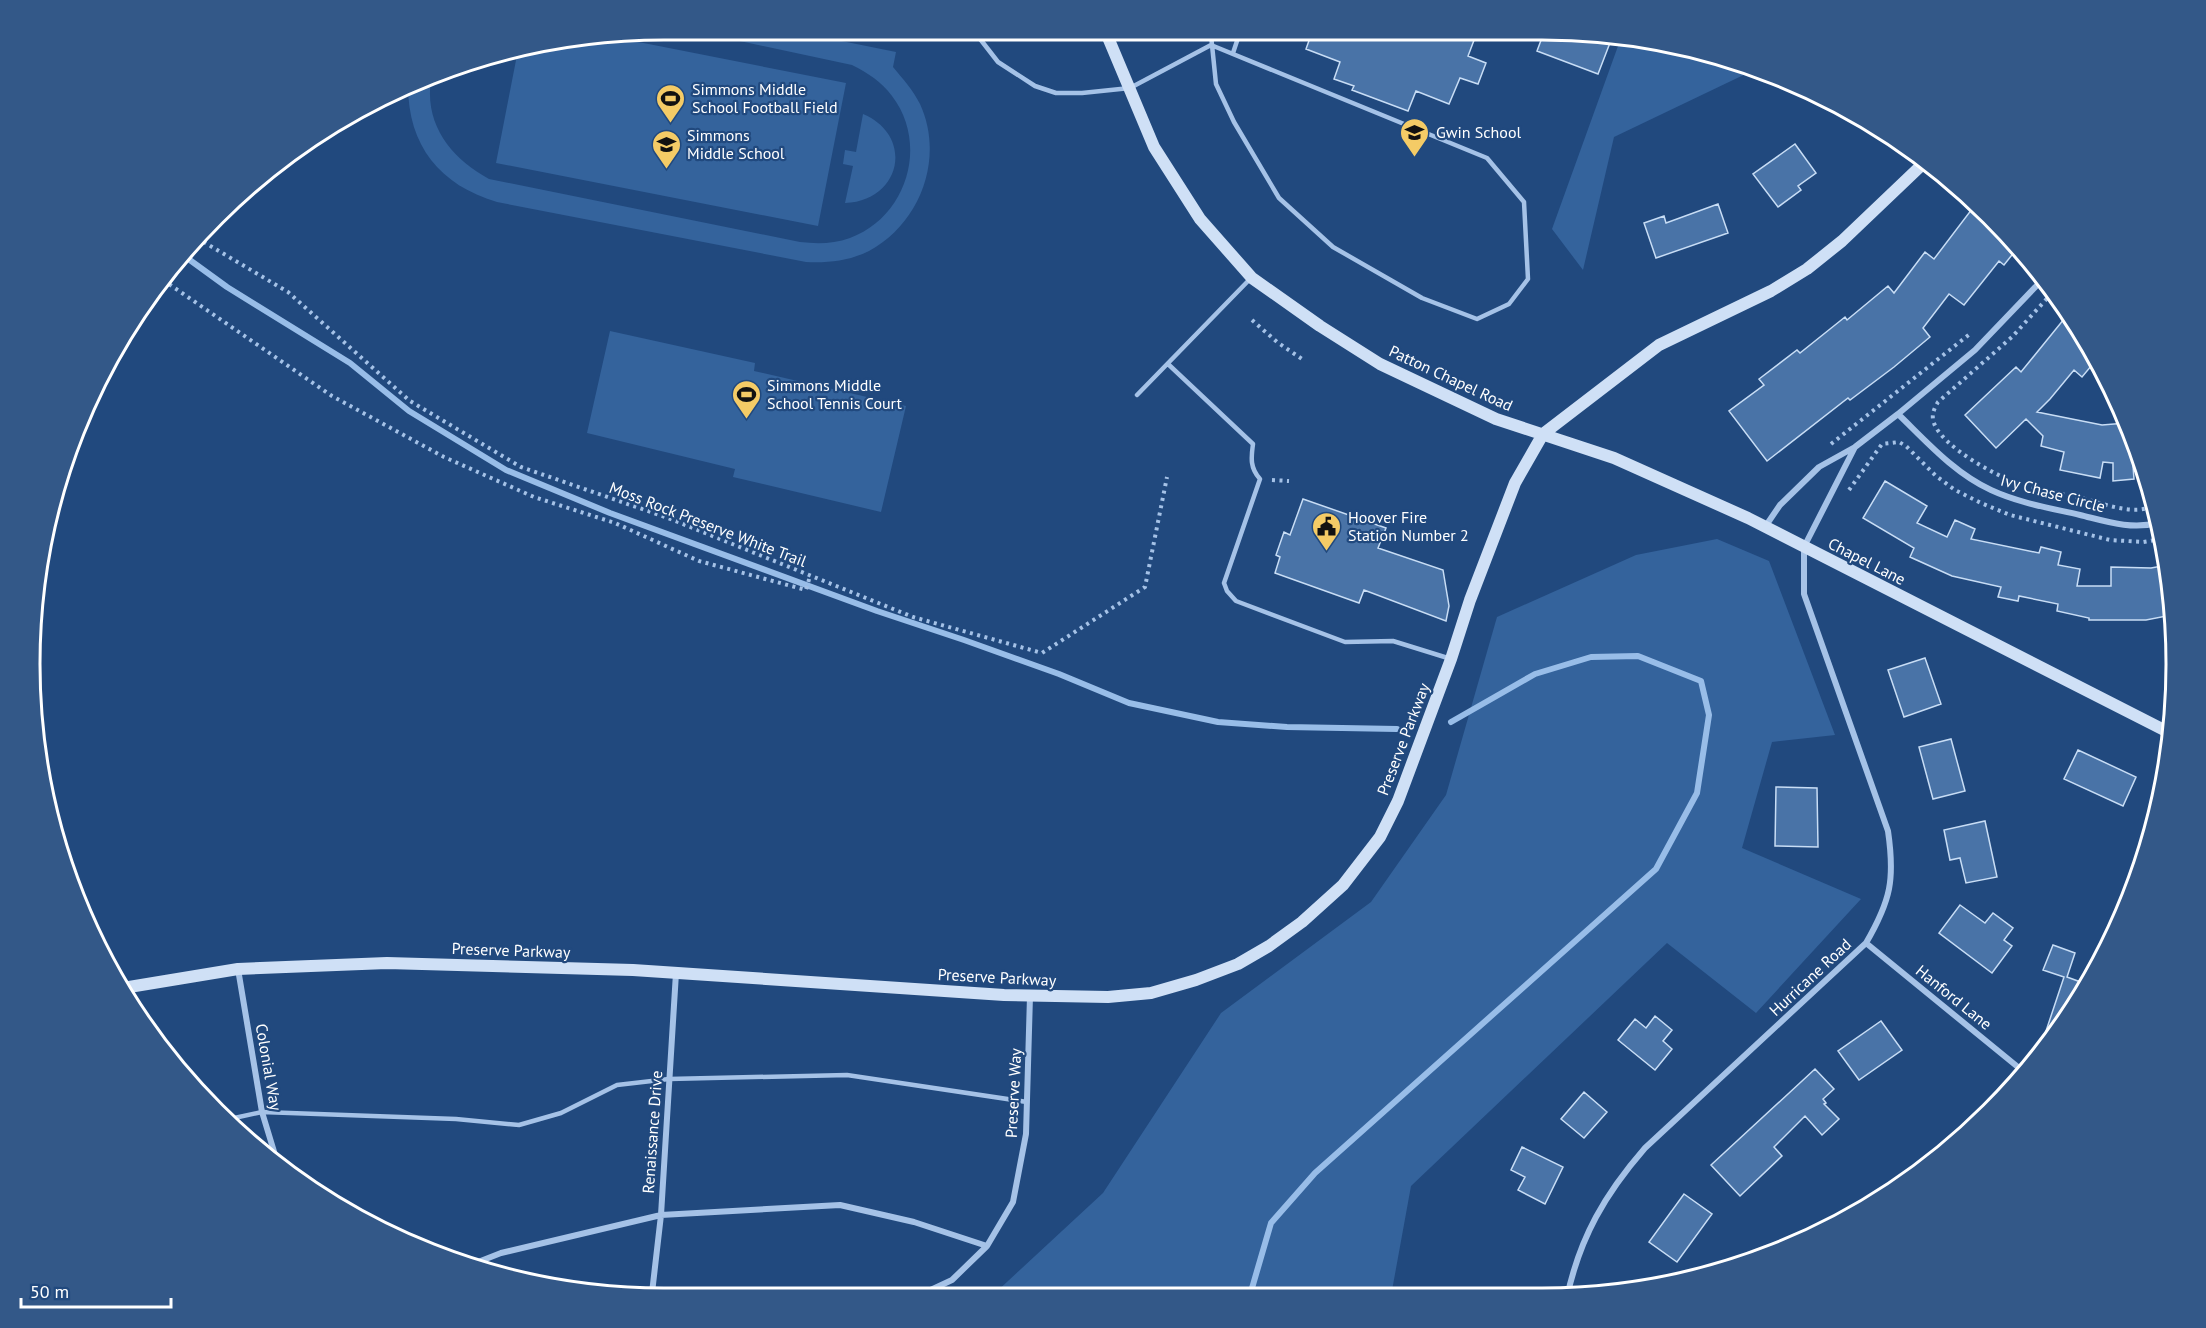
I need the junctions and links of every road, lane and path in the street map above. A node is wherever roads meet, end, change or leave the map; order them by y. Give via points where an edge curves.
1 (981, 40) edge
2 (1109, 40) edge
3 (1211, 40) edge
4 (1237, 40) edge
5 (1211, 45) junction
6 (1233, 53) junction
7 (1130, 88) junction
8 (1919, 167) edge
9 (205, 243) edge
10 (1252, 278) junction
11 (169, 284) edge
12 (2038, 285) edge
13 (2047, 298) edge
14 (1252, 320) dead end
15 (1972, 332) dead end
16 (1302, 359) dead end
17 (1168, 364) junction
18 (1137, 395) dead end
19 (1898, 414) junction
20 (1543, 434) junction
21 (1855, 447) junction
22 (1825, 449) dead end
23 (1167, 477) dead end
24 (1260, 479) junction
25 (1289, 481) dead end
26 (2146, 509) edge
27 (2149, 524) edge
28 (1765, 527) junction
29 (1804, 547) junction
30 (810, 577) junction
31 (1451, 659) junction
32 (2162, 729) edge
33 (1866, 943) junction
34 (238, 969) junction
35 (676, 973) junction
36 (131, 987) edge
37 (1030, 996) junction
38 (2018, 1067) edge
39 (669, 1079) junction
40 (1027, 1102) junction
41 (262, 1113) junction
42 (237, 1118) edge
43 (273, 1150) edge
44 (661, 1215) junction
45 (987, 1246) junction
46 (483, 1260) edge
47 (653, 1287) edge
48 (1569, 1287) edge
49 (935, 1288) edge

1 - 7 lane via 1007,68 1035,86 1056,93
2 - 7 street, Patton Chapel Road
3 - 5 lane
4 - 6 lane
5 - 6 lane
5 - 6 lane via 1216,84 1279,198 1333,247 1422,298 1477,319 1509,304 1528,279 1524,202 1487,158
5 - 7 lane
7 - 10 street, Patton Chapel Road via 1155,147 1200,219
8 - 20 street via 1807,269 1771,291 1659,345
9 - 30 path, Moss Rock Preserve White Trail via 288,292 410,401 521,467 668,518
10 - 17 lane
10 - 20 street, Patton Chapel Road via 1380,364 1496,419
11 - 30 path via 332,396 444,457 534,497 615,523 699,561 806,590
12 - 19 street via 1976,350
13 - 26 path via 2012,338 1938,402 1933,422 1940,435 1993,473 2022,484 2128,509
14 - 16 path
15 - 22 path
17 - 18 lane
17 - 24 lane via 1253,444 1252,465
19 - 21 street
19 - 27 street, Ivy Chase Circle via 1936,452 1990,489 2119,524
20 - 28 street, Chapel Lane via 1614,458
20 - 31 street, Preserve Parkway via 1515,483
21 - 28 street via 1819,467 1780,505
21 - 29 street
23 - 30 path, Moss Rock Preserve White Trail via 1144,587 1042,653 913,617
24 - 25 path
24 - 31 lane via 1224,583 1236,602 1345,642 1393,641
28 - 29 street, Chapel Lane
29 - 32 street, Chapel Lane
29 - 33 street, Hurricane Road via 1804,594 1888,831 1892,881 1881,918
31 - 37 street, Preserve Parkway via 1398,801 1380,837 1343,885 1302,922 1238,964 1151,993
33 - 38 street, Hanford Lane
33 - 48 street, Hurricane Road via 1645,1148 1602,1204 1583,1242
34 - 35 street, Preserve Parkway via 387,963
34 - 36 street, Preserve Parkway
34 - 41 street, Colonial Way
35 - 37 street, Preserve Parkway
35 - 39 street, Renaissance Drive
37 - 40 street, Preserve Way
39 - 40 lane via 847,1075
39 - 41 lane via 617,1085 561,1113 519,1125 456,1119
39 - 44 street, Renaissance Drive
40 - 45 street, Preserve Way via 1026,1134 1013,1202
41 - 42 lane
41 - 43 street, Colonial Way
44 - 45 street via 840,1205 914,1222
44 - 46 street
44 - 47 street, Renaissance Drive
45 - 49 street, Preserve Way via 952,1280

